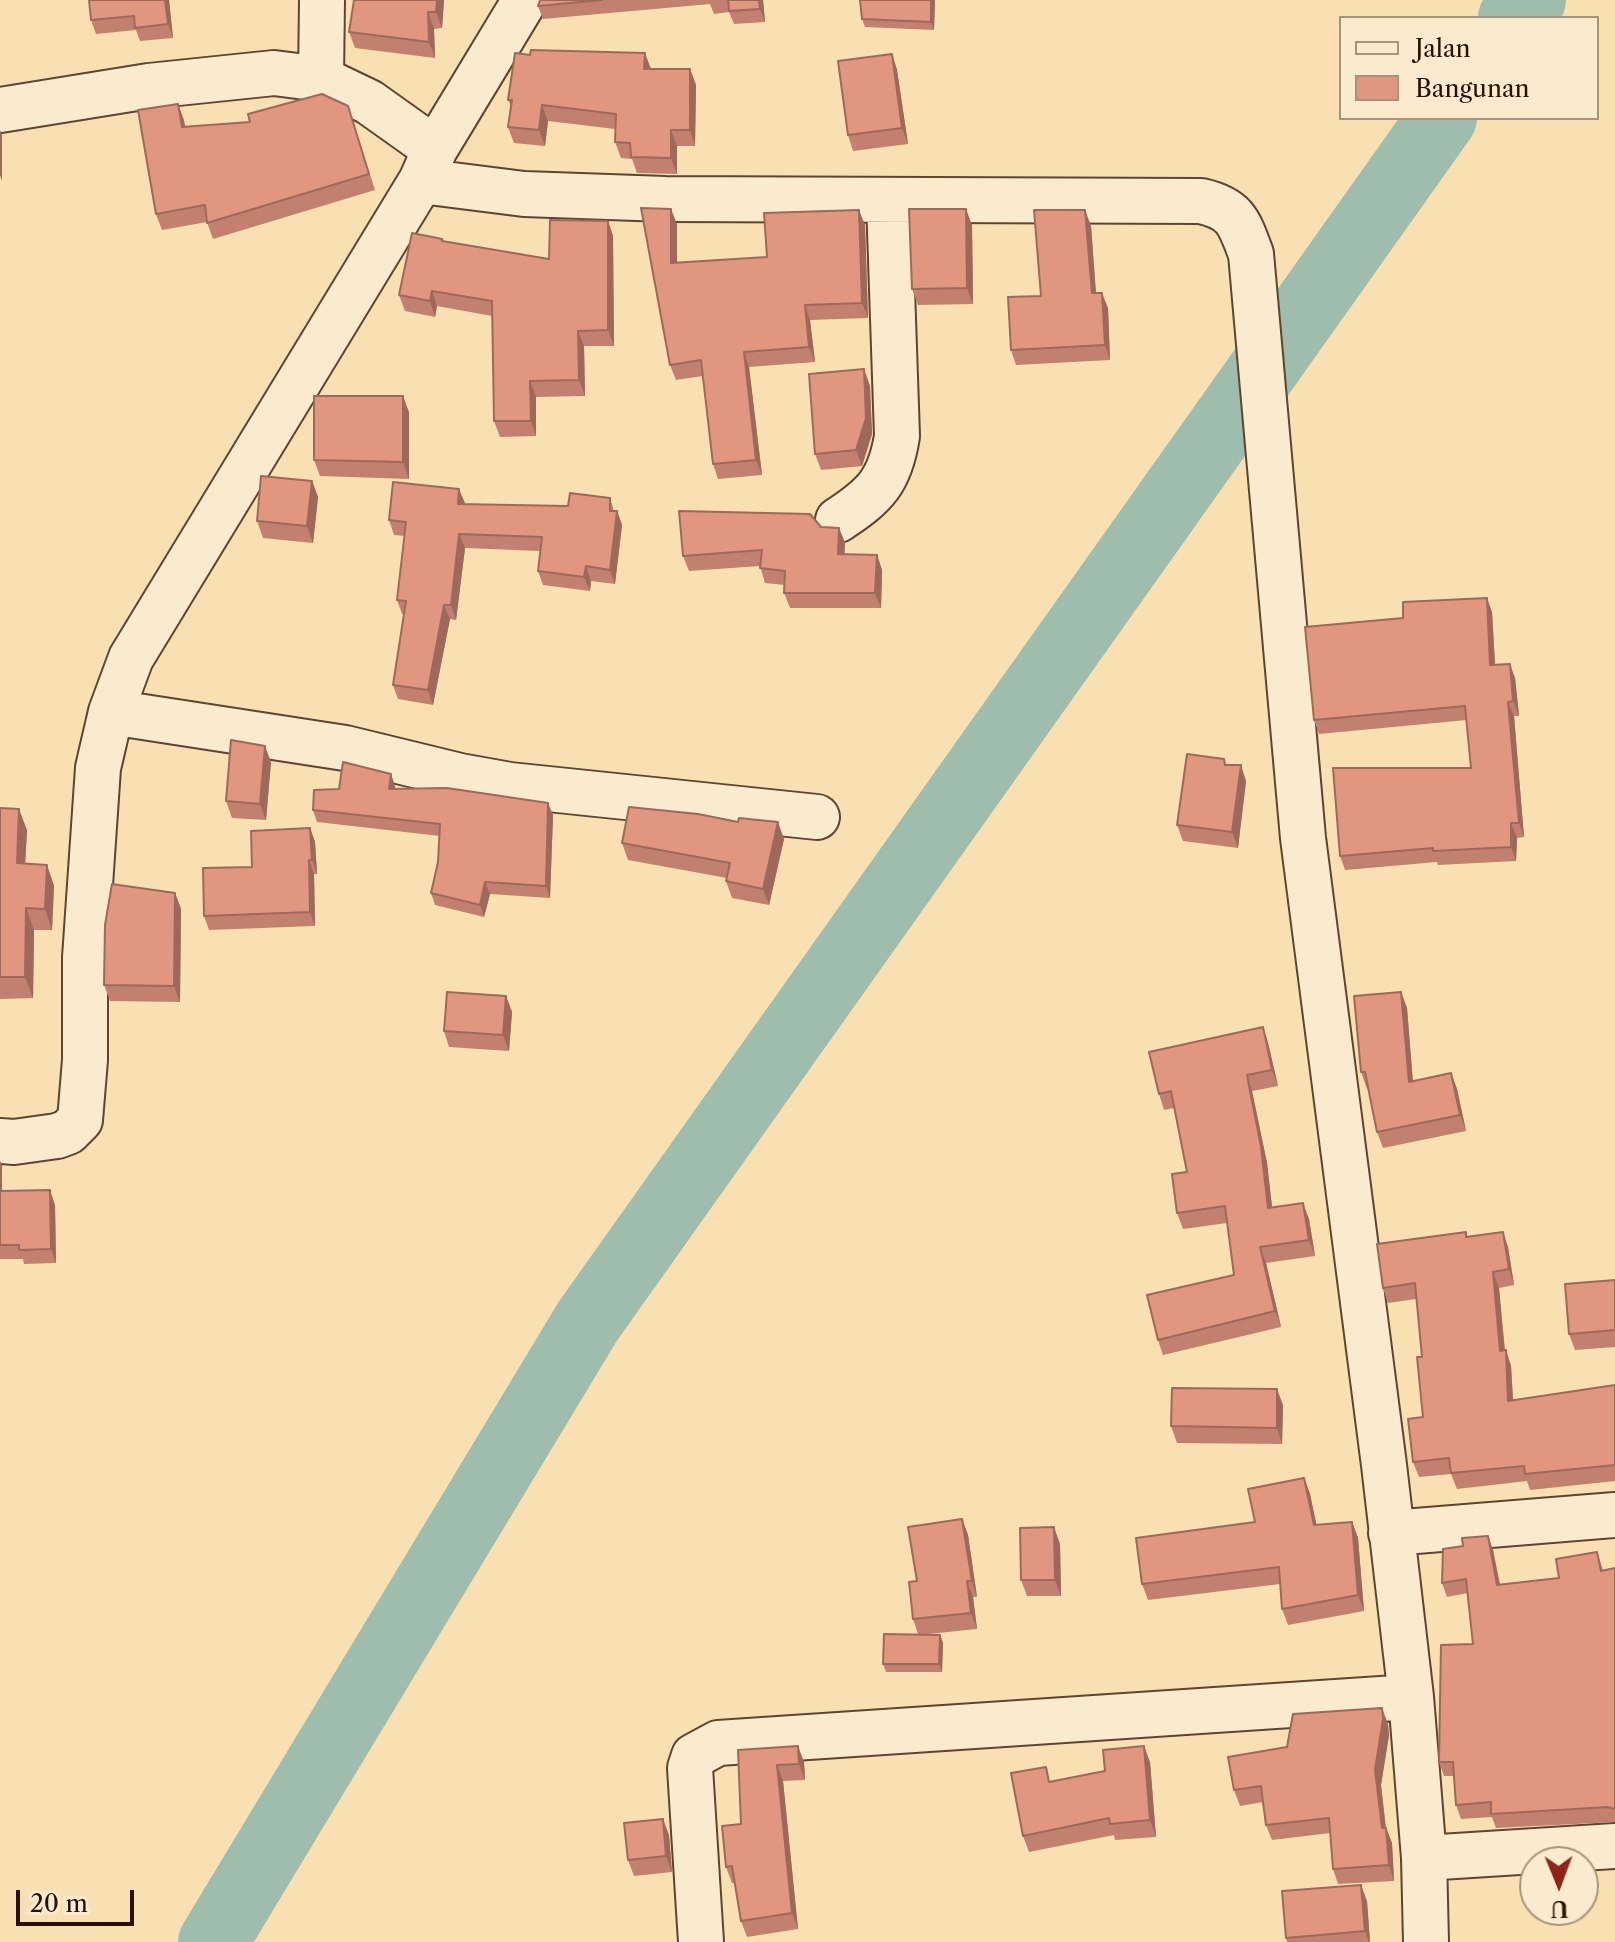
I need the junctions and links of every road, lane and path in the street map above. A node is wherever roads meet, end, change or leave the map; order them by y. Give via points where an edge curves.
1 (322, 0) edge
2 (525, 0) edge
3 (321, 79) junction
4 (0, 110) edge
5 (428, 165) junction
6 (889, 201) junction
7 (838, 520) dead end
8 (111, 712) junction
9 (817, 817) dead end
10 (0, 1141) edge
11 (1615, 1515) edge
12 (1391, 1533) junction
13 (1411, 1697) junction
14 (1615, 1846) edge
15 (1424, 1858) junction
16 (701, 1942) edge
17 (1426, 1942) edge

1 - 3 street
2 - 5 street
3 - 4 street via 274,73
3 - 5 street via 369,102
5 - 6 street via 524,194
5 - 8 street via 131,658
6 - 7 street via 897,436 893,462 882,485
6 - 12 street via 1201,201 1229,211 1251,254 1303,838
8 - 9 street via 345,748 510,785
8 - 10 street via 98,768 80,1120 57,1136
11 - 12 street
12 - 13 street
13 - 15 street
13 - 16 street via 718,1743 694,1756 690,1768
14 - 15 street
15 - 17 street

